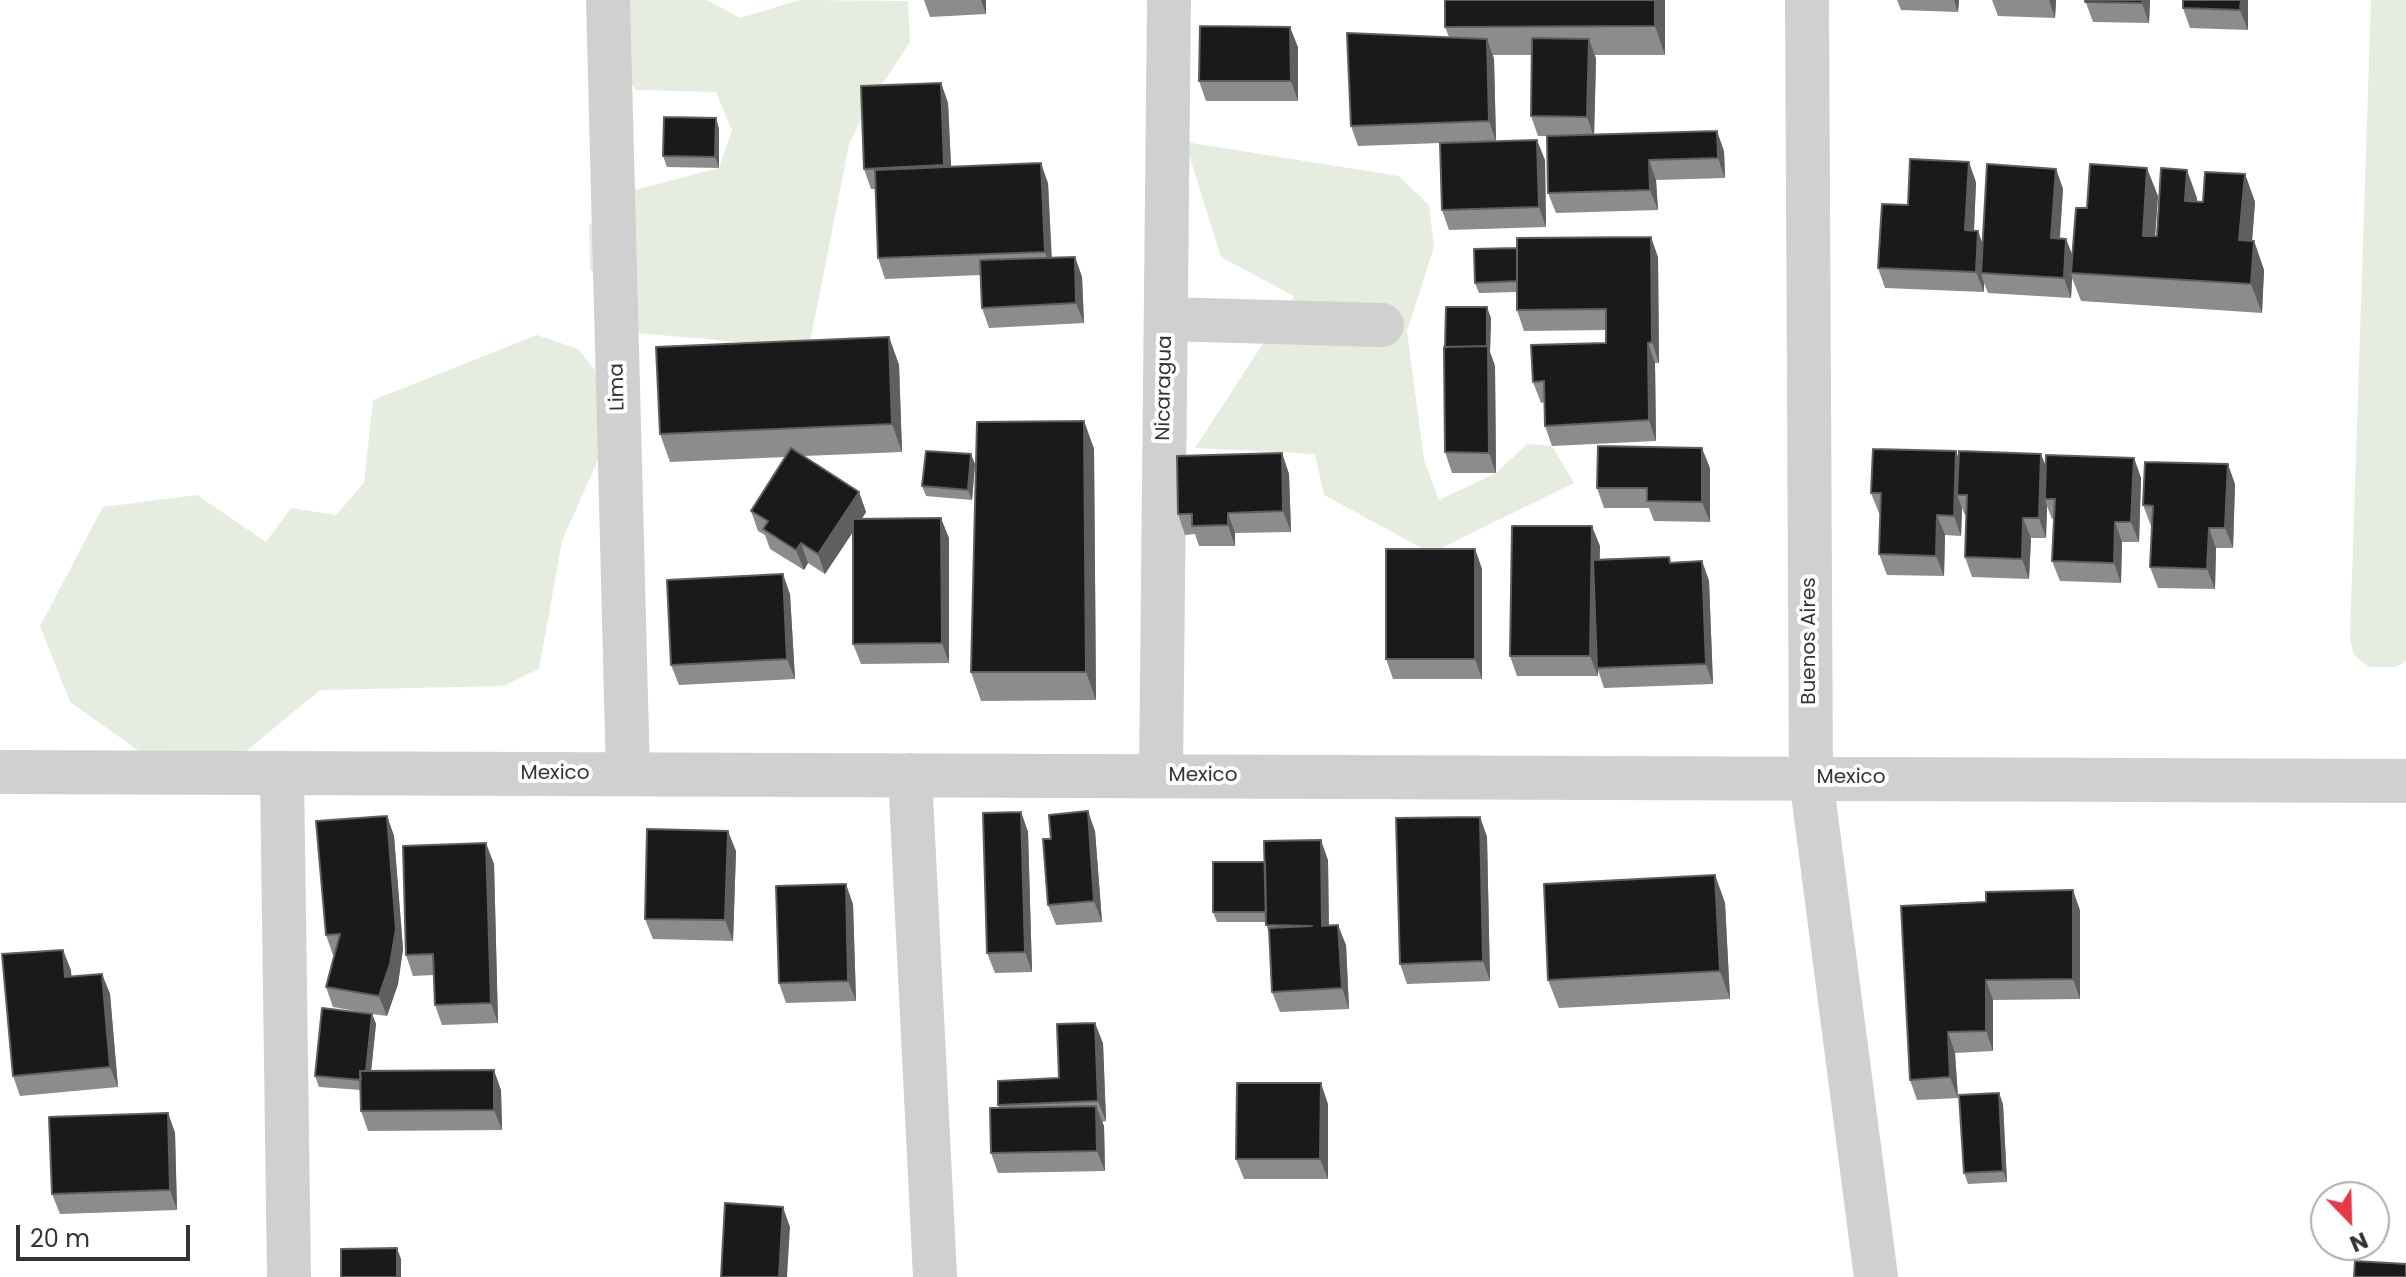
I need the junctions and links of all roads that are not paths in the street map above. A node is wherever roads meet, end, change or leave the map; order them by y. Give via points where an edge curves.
1 (608, 0) edge
2 (1169, 0) edge
3 (1807, 0) edge
4 (1166, 319) junction
5 (1382, 325) dead end
6 (0, 772) edge
7 (282, 773) junction
8 (628, 774) junction
9 (910, 775) junction
10 (1161, 776) junction
11 (1811, 778) junction
12 (2406, 781) edge
13 (289, 1277) edge
14 (935, 1277) edge
15 (1876, 1277) edge

1 - 8 street, Lima
2 - 4 street, Nicaragua
3 - 11 street, Buenos Aires
4 - 5 street
4 - 10 street, Nicaragua
6 - 7 street, Mexico
7 - 8 street, Mexico
7 - 13 street
8 - 9 street, Mexico
9 - 10 street, Mexico
9 - 14 street
10 - 11 street, Mexico
11 - 12 street, Mexico
11 - 15 street, Buenos Aires

